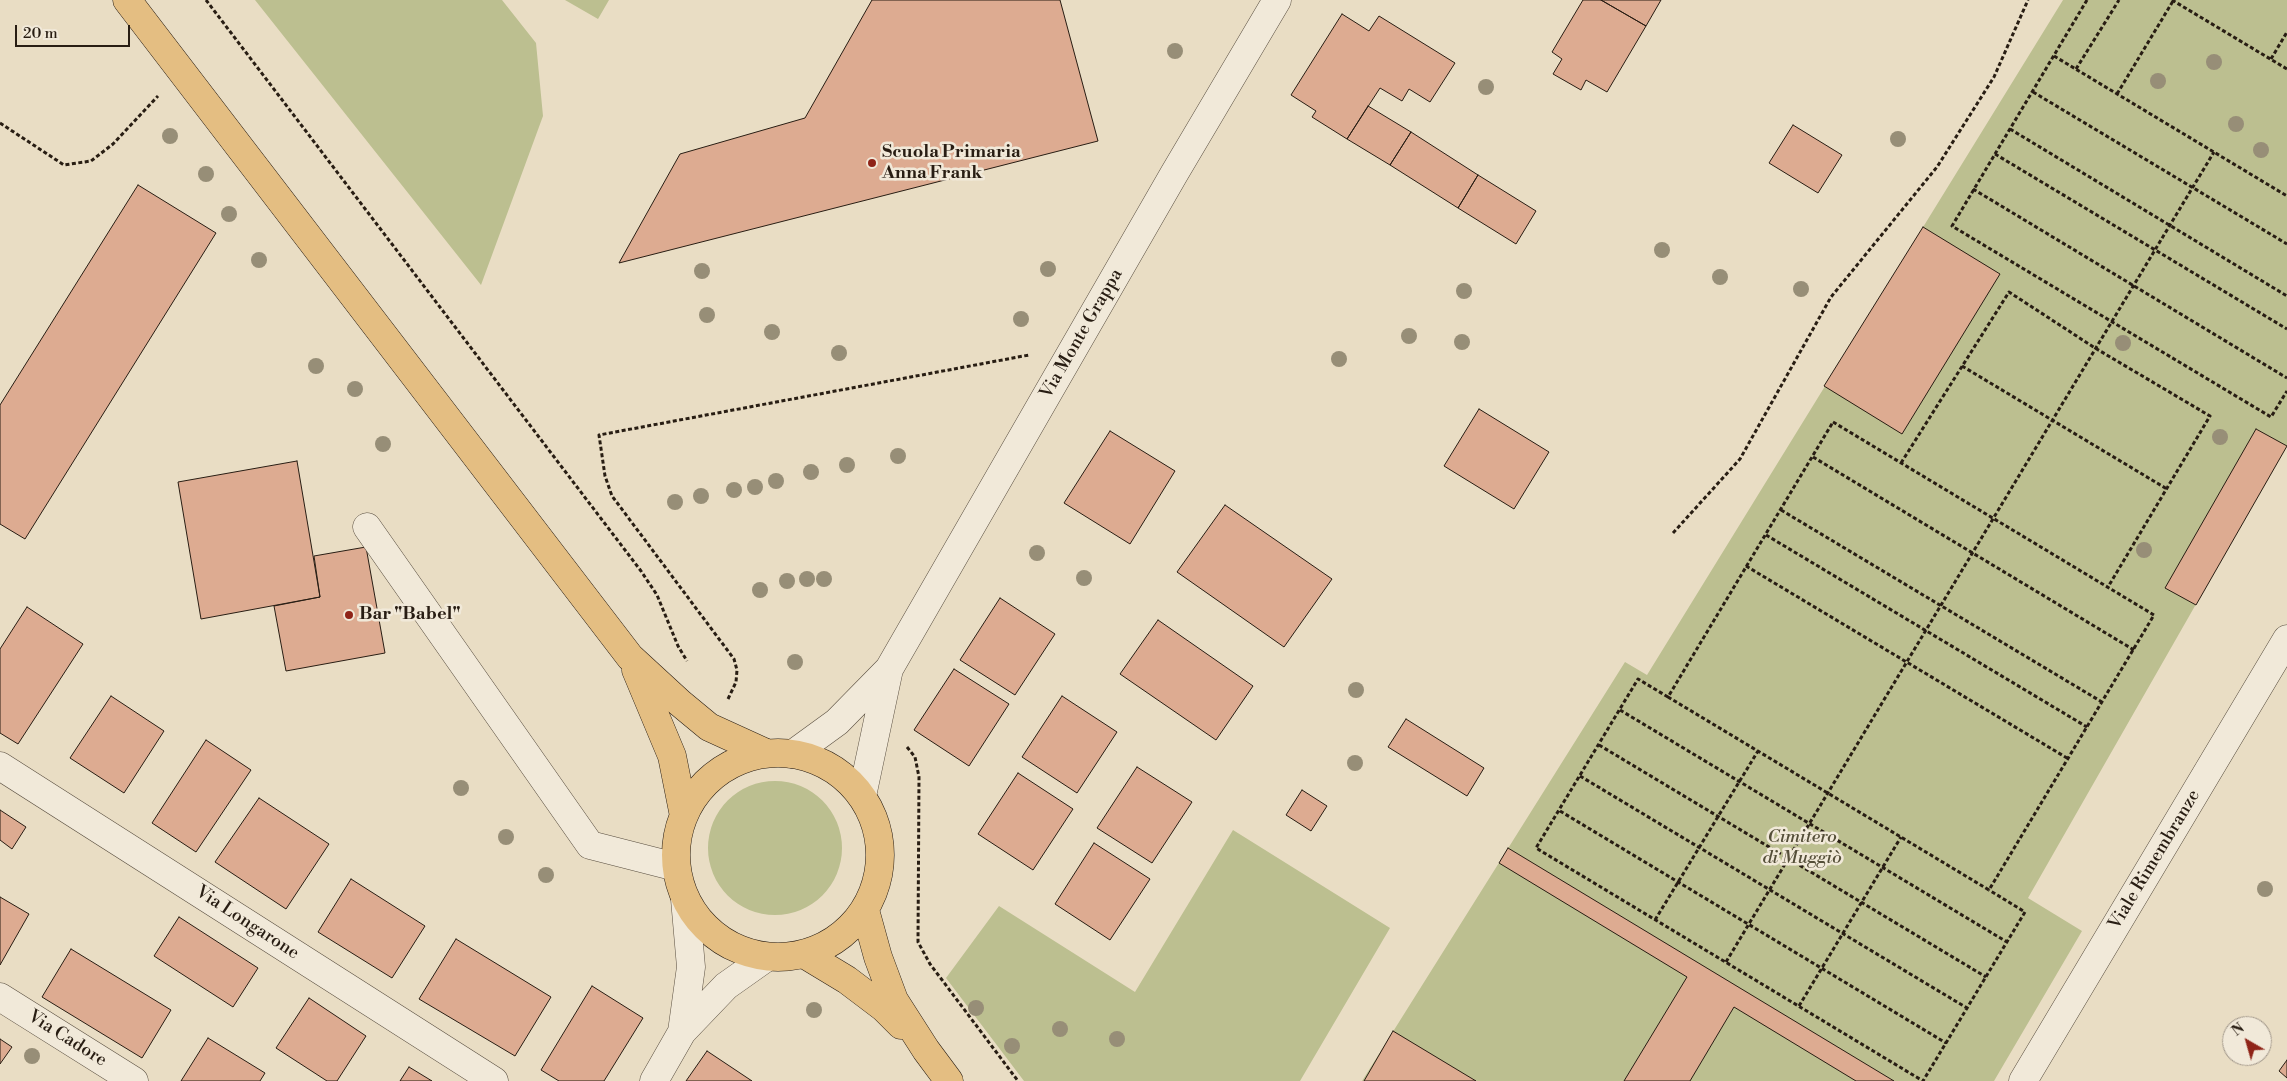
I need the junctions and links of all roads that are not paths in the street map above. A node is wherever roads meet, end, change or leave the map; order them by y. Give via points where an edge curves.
1 (127, 0) edge
2 (1277, 0) edge
3 (367, 527) dead end
4 (2287, 639) edge
5 (630, 657) junction
6 (888, 670) junction
7 (766, 753) junction
8 (793, 754) junction
9 (0, 766) edge
10 (862, 796) junction
11 (684, 816) junction
12 (676, 867) junction
13 (686, 899) junction
14 (865, 910) junction
15 (804, 954) junction
16 (766, 956) junction
17 (0, 997) edge
18 (682, 1032) junction
19 (926, 1050) junction
20 (134, 1081) edge
21 (494, 1081) edge
22 (654, 1081) edge
23 (949, 1081) edge
24 (2023, 1081) edge

1 - 5 main road
2 - 6 street, Via Monte Grappa
3 - 12 street via 590,845
4 - 24 street, Viale Rimembranze
5 - 7 main road via 710,727
5 - 11 main road via 672,756
6 - 8 street, Via Monte Grappa via 837,722
6 - 10 street, Via Monte Grappa
7 - 8 main road
7 - 11 main road via 740,760 716,773 697,792
8 - 10 main road via 820,761 844,775
9 - 21 street, Via Longarone
10 - 14 main road via 876,822 880,852 877,882
11 - 12 main road via 677,840
12 - 13 main road
13 - 16 main road via 712,932 734,947
13 - 18 street via 691,967
14 - 15 main road via 835,939
14 - 19 main road via 894,1000
15 - 16 main road
15 - 19 main road via 847,980 884,1008
16 - 18 street via 726,986
17 - 20 street, Via Cadore
18 - 22 street
19 - 23 main road

